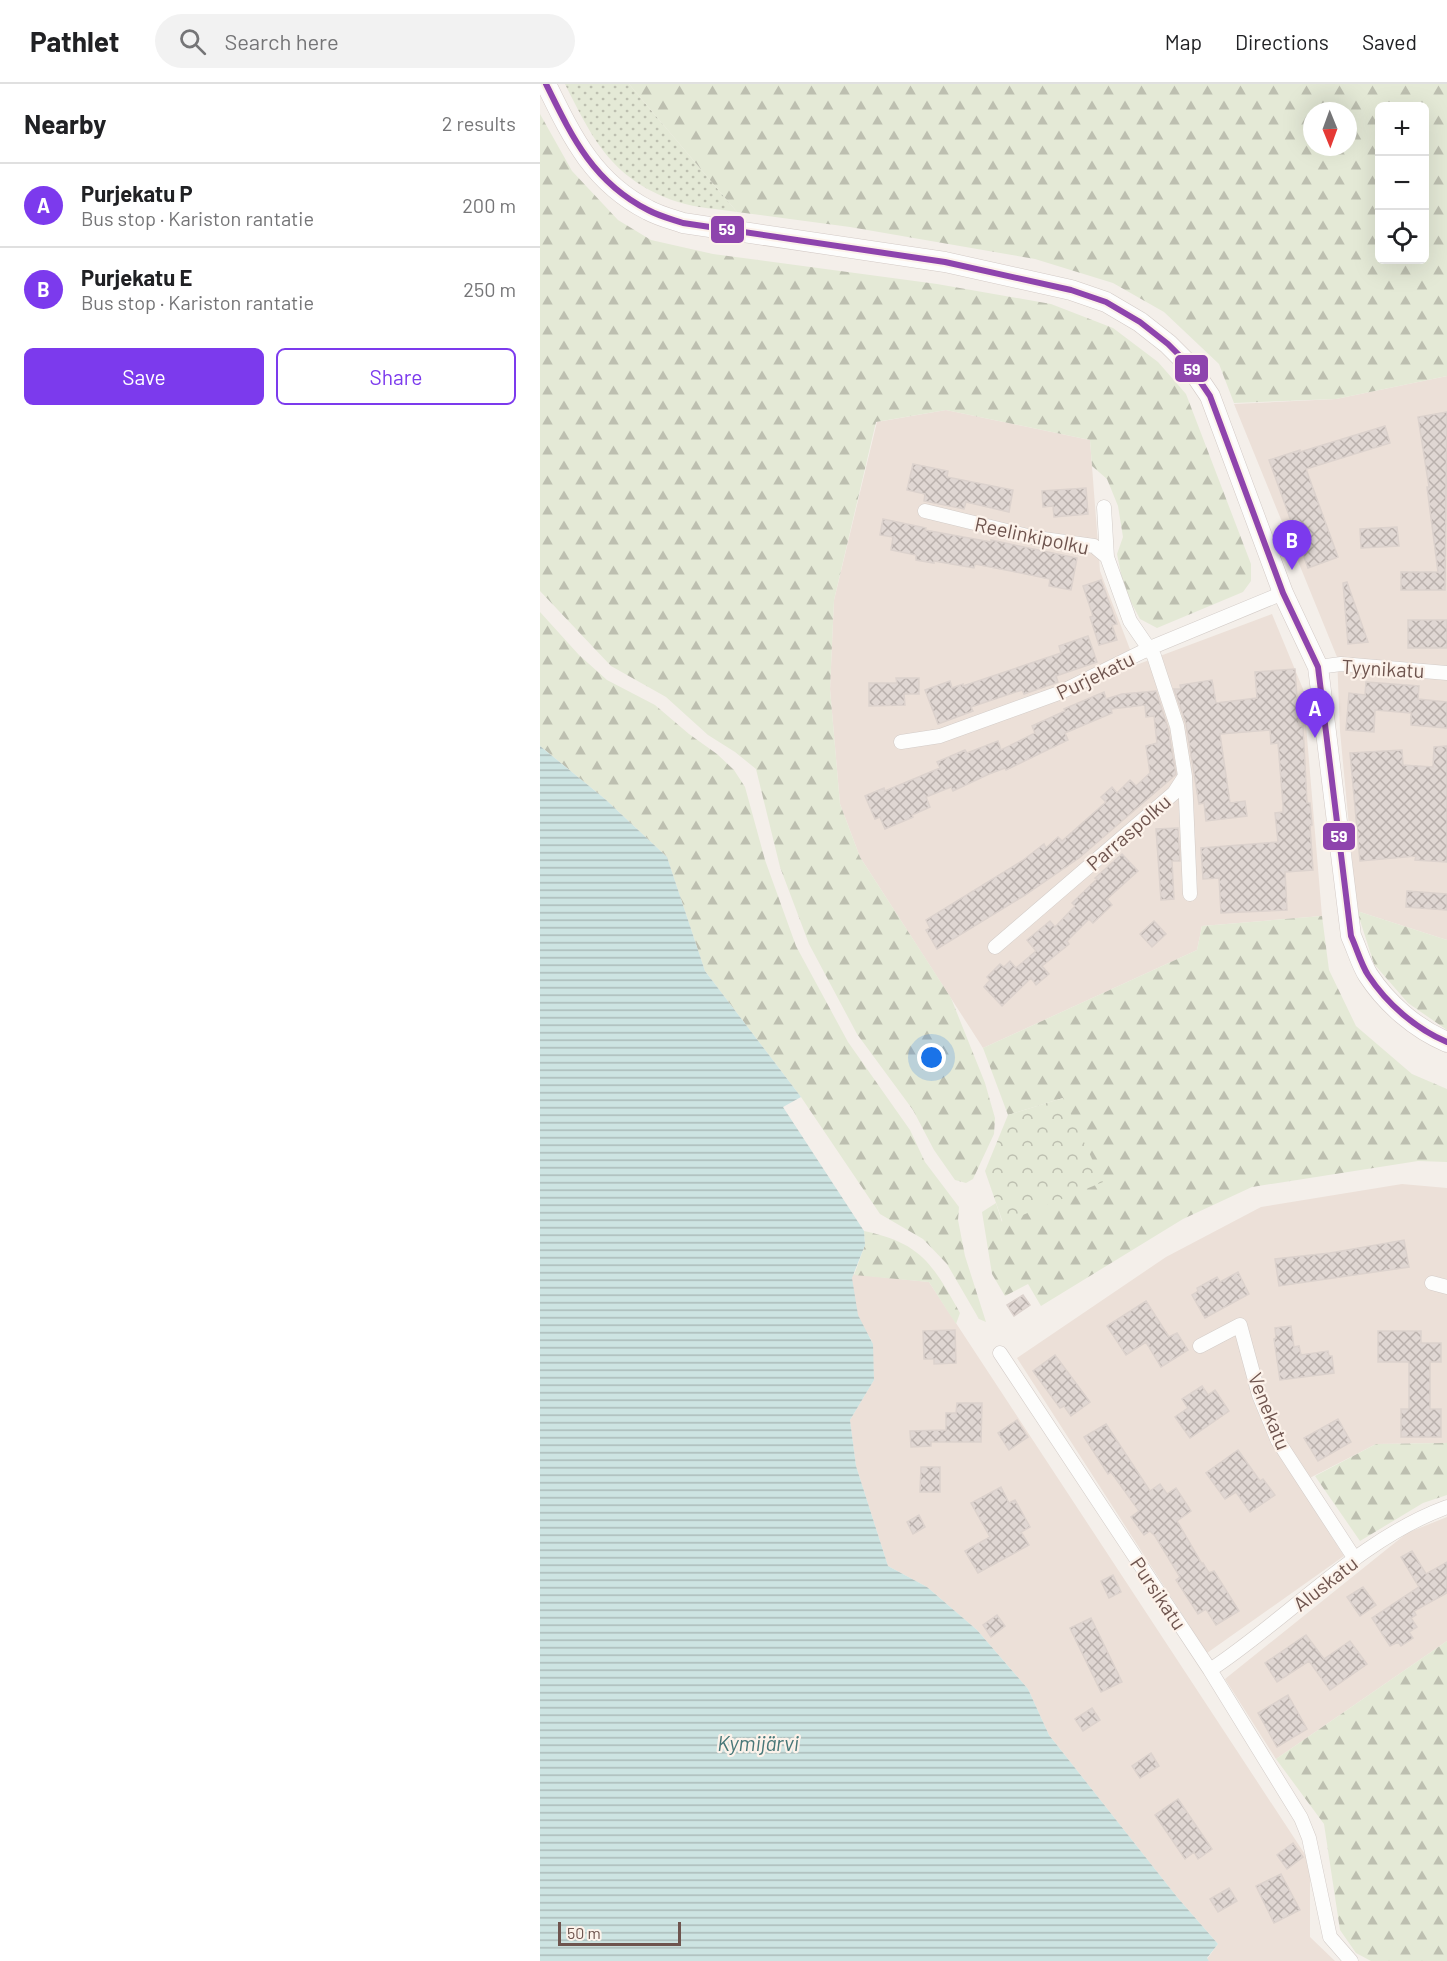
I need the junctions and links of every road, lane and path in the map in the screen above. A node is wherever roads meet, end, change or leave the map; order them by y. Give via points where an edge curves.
1 (546, 84) edge
2 (1104, 507) dead end
3 (925, 511) dead end
4 (1107, 556) junction
5 (1283, 593) junction
6 (1150, 648) junction
7 (1318, 667) junction
8 (1447, 673) edge
9 (901, 742) dead end
10 (1185, 776) junction
11 (1190, 894) dead end
12 (995, 947) dead end
13 (1447, 1042) edge
14 (1432, 1283) dead end
15 (1447, 1287) edge
16 (1200, 1346) dead end
17 (1000, 1353) dead end
18 (1447, 1507) edge
19 (1355, 1559) junction
20 (1210, 1670) junction
21 (1351, 1961) edge

1 - 5 street via 594,170 650,211 683,223 945,262 1035,281 1106,302 1140,322 1189,365 1210,396
2 - 4 street
3 - 4 street, Reelinkipolku via 1036,538 1094,546
4 - 6 street, Reelinkipolku via 1130,621
5 - 6 street, Purjekatu
5 - 7 street
6 - 9 street, Purjekatu via 1059,693 940,736
6 - 10 street, Parraspolku via 1177,726
7 - 8 street, Tyynikatu via 1341,664
7 - 13 street via 1351,936 1367,974 1392,1006
10 - 11 street
10 - 12 street, Parraspolku via 1174,793
14 - 15 street
16 - 19 street, Venekatu via 1240,1325 1259,1395 1278,1442
17 - 20 street, Pursikatu
18 - 19 street, Aluskatu via 1402,1526
19 - 20 street, Aluskatu via 1239,1652
20 - 21 street, Pursikatu via 1301,1818 1309,1838 1330,1937

